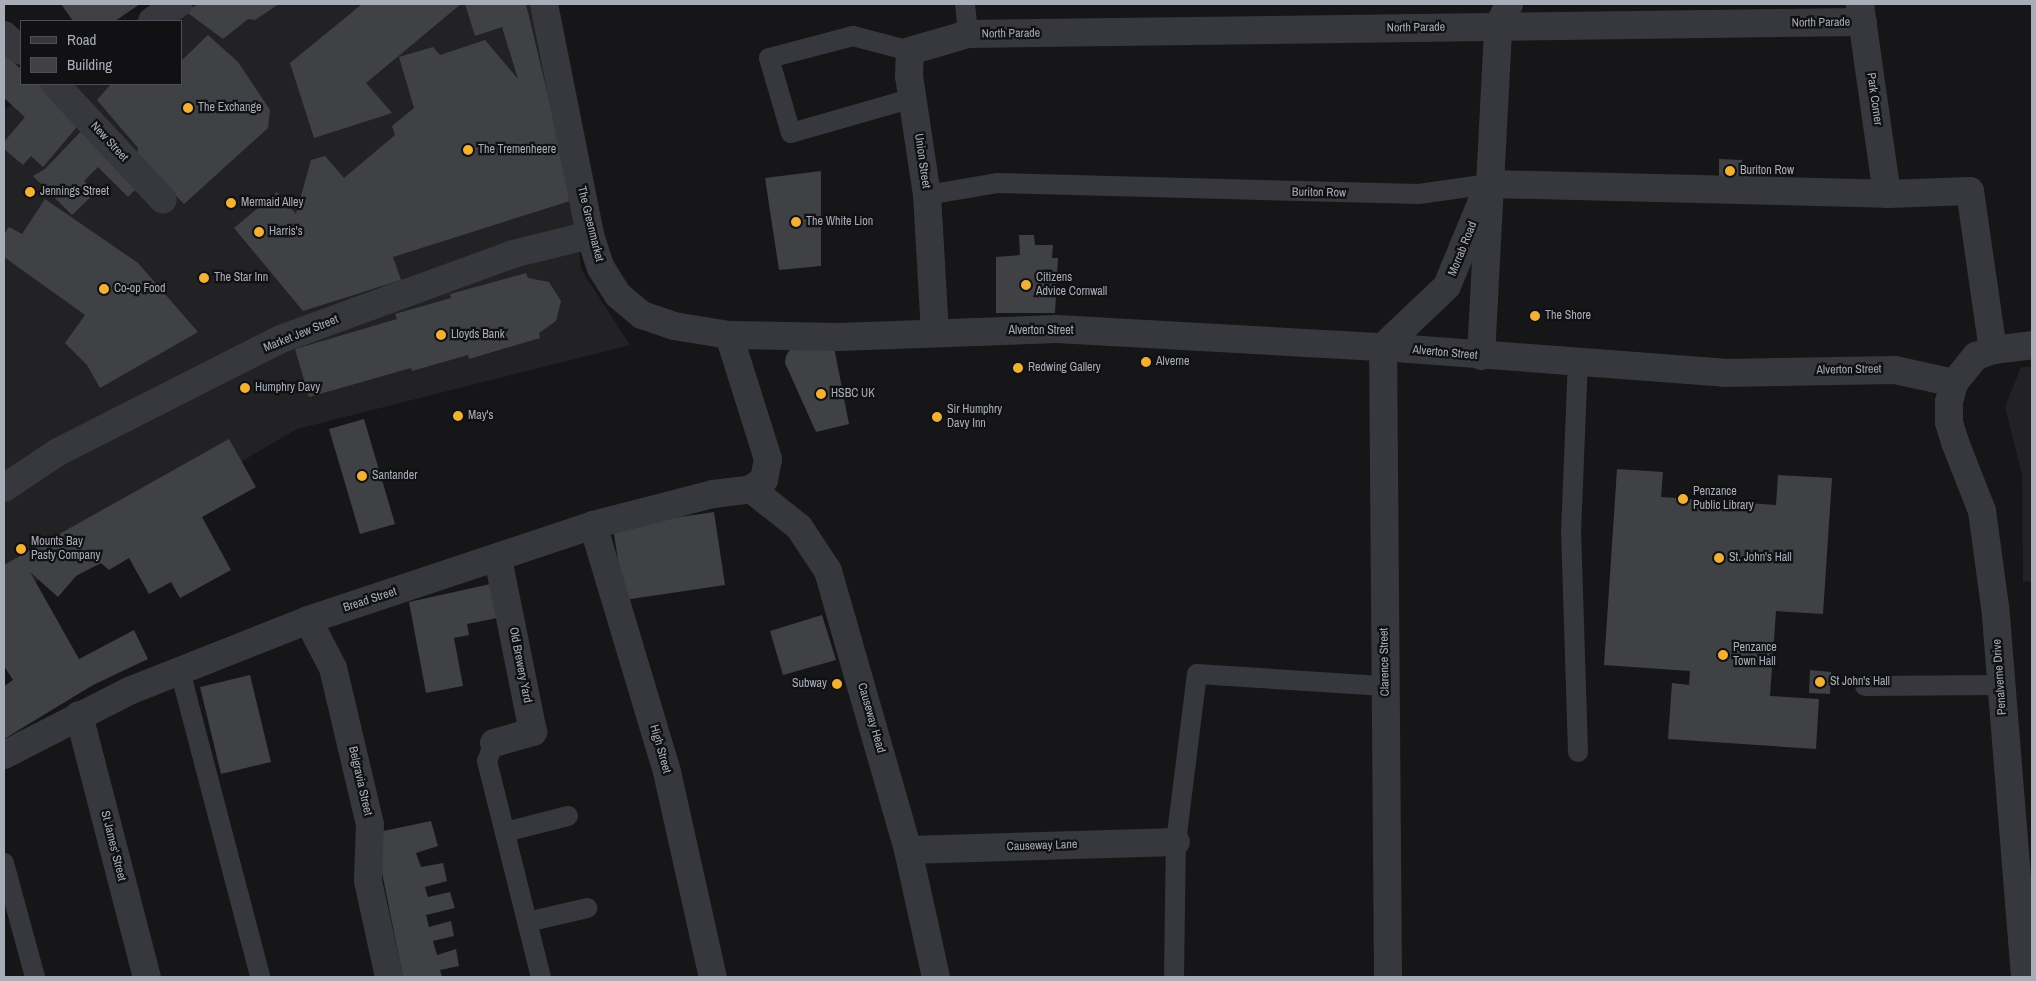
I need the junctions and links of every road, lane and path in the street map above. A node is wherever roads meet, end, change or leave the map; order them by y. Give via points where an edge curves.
1 (178, 4) edge
2 (544, 4) edge
3 (965, 4) edge
4 (1862, 13) edge
5 (1504, 15) edge
6 (154, 20) edge
7 (968, 34) junction
8 (4, 35) edge
9 (20, 50) edge
10 (910, 50) junction
11 (58, 85) edge
12 (912, 98) junction
13 (1489, 184) junction
14 (1887, 194) junction
15 (927, 195) junction
16 (163, 200) dead end
17 (590, 235) junction
18 (935, 333) junction
19 (728, 335) junction
20 (2032, 345) edge
21 (1383, 347) junction
22 (1994, 350) junction
23 (1481, 356) junction
24 (1578, 362) junction
25 (1954, 383) junction
26 (4, 488) edge
27 (751, 489) junction
28 (593, 525) junction
29 (498, 558) junction
30 (308, 620) junction
31 (180, 671) junction
32 (2000, 685) junction
33 (1385, 686) junction
34 (1865, 686) dead end
35 (79, 715) junction
36 (494, 743) joint
37 (1578, 752) dead end
38 (4, 755) edge
39 (568, 816) dead end
40 (505, 832) junction
41 (1176, 842) junction
42 (908, 850) junction
43 (4, 863) edge
44 (2025, 873) edge
45 (587, 908) dead end
46 (527, 922) junction
47 (35, 977) edge
48 (146, 977) edge
49 (260, 977) edge
50 (389, 977) edge
51 (541, 977) edge
52 (714, 977) edge
53 (936, 977) edge
54 (1174, 977) edge
55 (1388, 977) edge
56 (2025, 977) edge

1 - 6 street
2 - 17 street, The Greenmarket
3 - 7 lane
4 - 5 street, North Parade
4 - 14 street, Park Corner
5 - 7 street, North Parade
5 - 13 street, Morrab Road
7 - 10 street
8 - 9 street
10 - 12 street, Union Street
10 - 12 lane via 853,36 769,58 791,133
11 - 16 street, New Street
12 - 15 street, Union Street
13 - 14 street, Buriton Row
13 - 15 lane, Buriton Row via 1419,194 997,183
13 - 21 street, Morrab Road via 1447,286
13 - 23 street, Morrab Road
14 - 22 street, Buriton Row via 1970,191
15 - 18 street, Union Street
17 - 19 street, The Greenmarket via 601,268 618,296 642,315 674,326
17 - 26 street, Market Jew Street via 513,254 281,339 58,452
18 - 19 street, The Greenmarket via 839,337
18 - 21 street, Alverton Street via 1057,329
19 - 27 street via 768,459 764,480
20 - 22 street
21 - 23 street, Alverton Street
21 - 33 street, Clarence Street
22 - 25 street via 1976,356
23 - 24 street, Alverton Street
24 - 25 street, Alverton Street via 1725,373 1895,370
24 - 37 lane via 1571,533
25 - 32 street, Penalverne Drive via 1949,402 1949,422 1982,511 1995,607
27 - 28 street, Bread Street via 713,494
27 - 42 street, Causeway Head via 798,527 828,570
28 - 29 street, Bread Street
28 - 52 street, High Street via 667,772
29 - 30 street, Bread Street
29 - 36 street, Old Brewery Yard via 533,732
30 - 31 street, Bread Street
30 - 50 street, Belgravia Street via 333,668 370,824 368,881
31 - 35 street, Bread Street
31 - 49 lane
32 - 34 lane
32 - 44 street, Penalverne Drive
33 - 41 lane via 1197,674
33 - 55 street, Clarence Street
35 - 38 street, Bread Street
35 - 48 street, St James' Street
36 - 40 lane via 487,761
39 - 40 lane
40 - 46 lane
41 - 42 street, Causeway Lane
41 - 54 lane
42 - 53 street, Causeway Head
43 - 47 lane
44 - 56 street, Penalverne Drive
45 - 46 lane
46 - 51 lane

